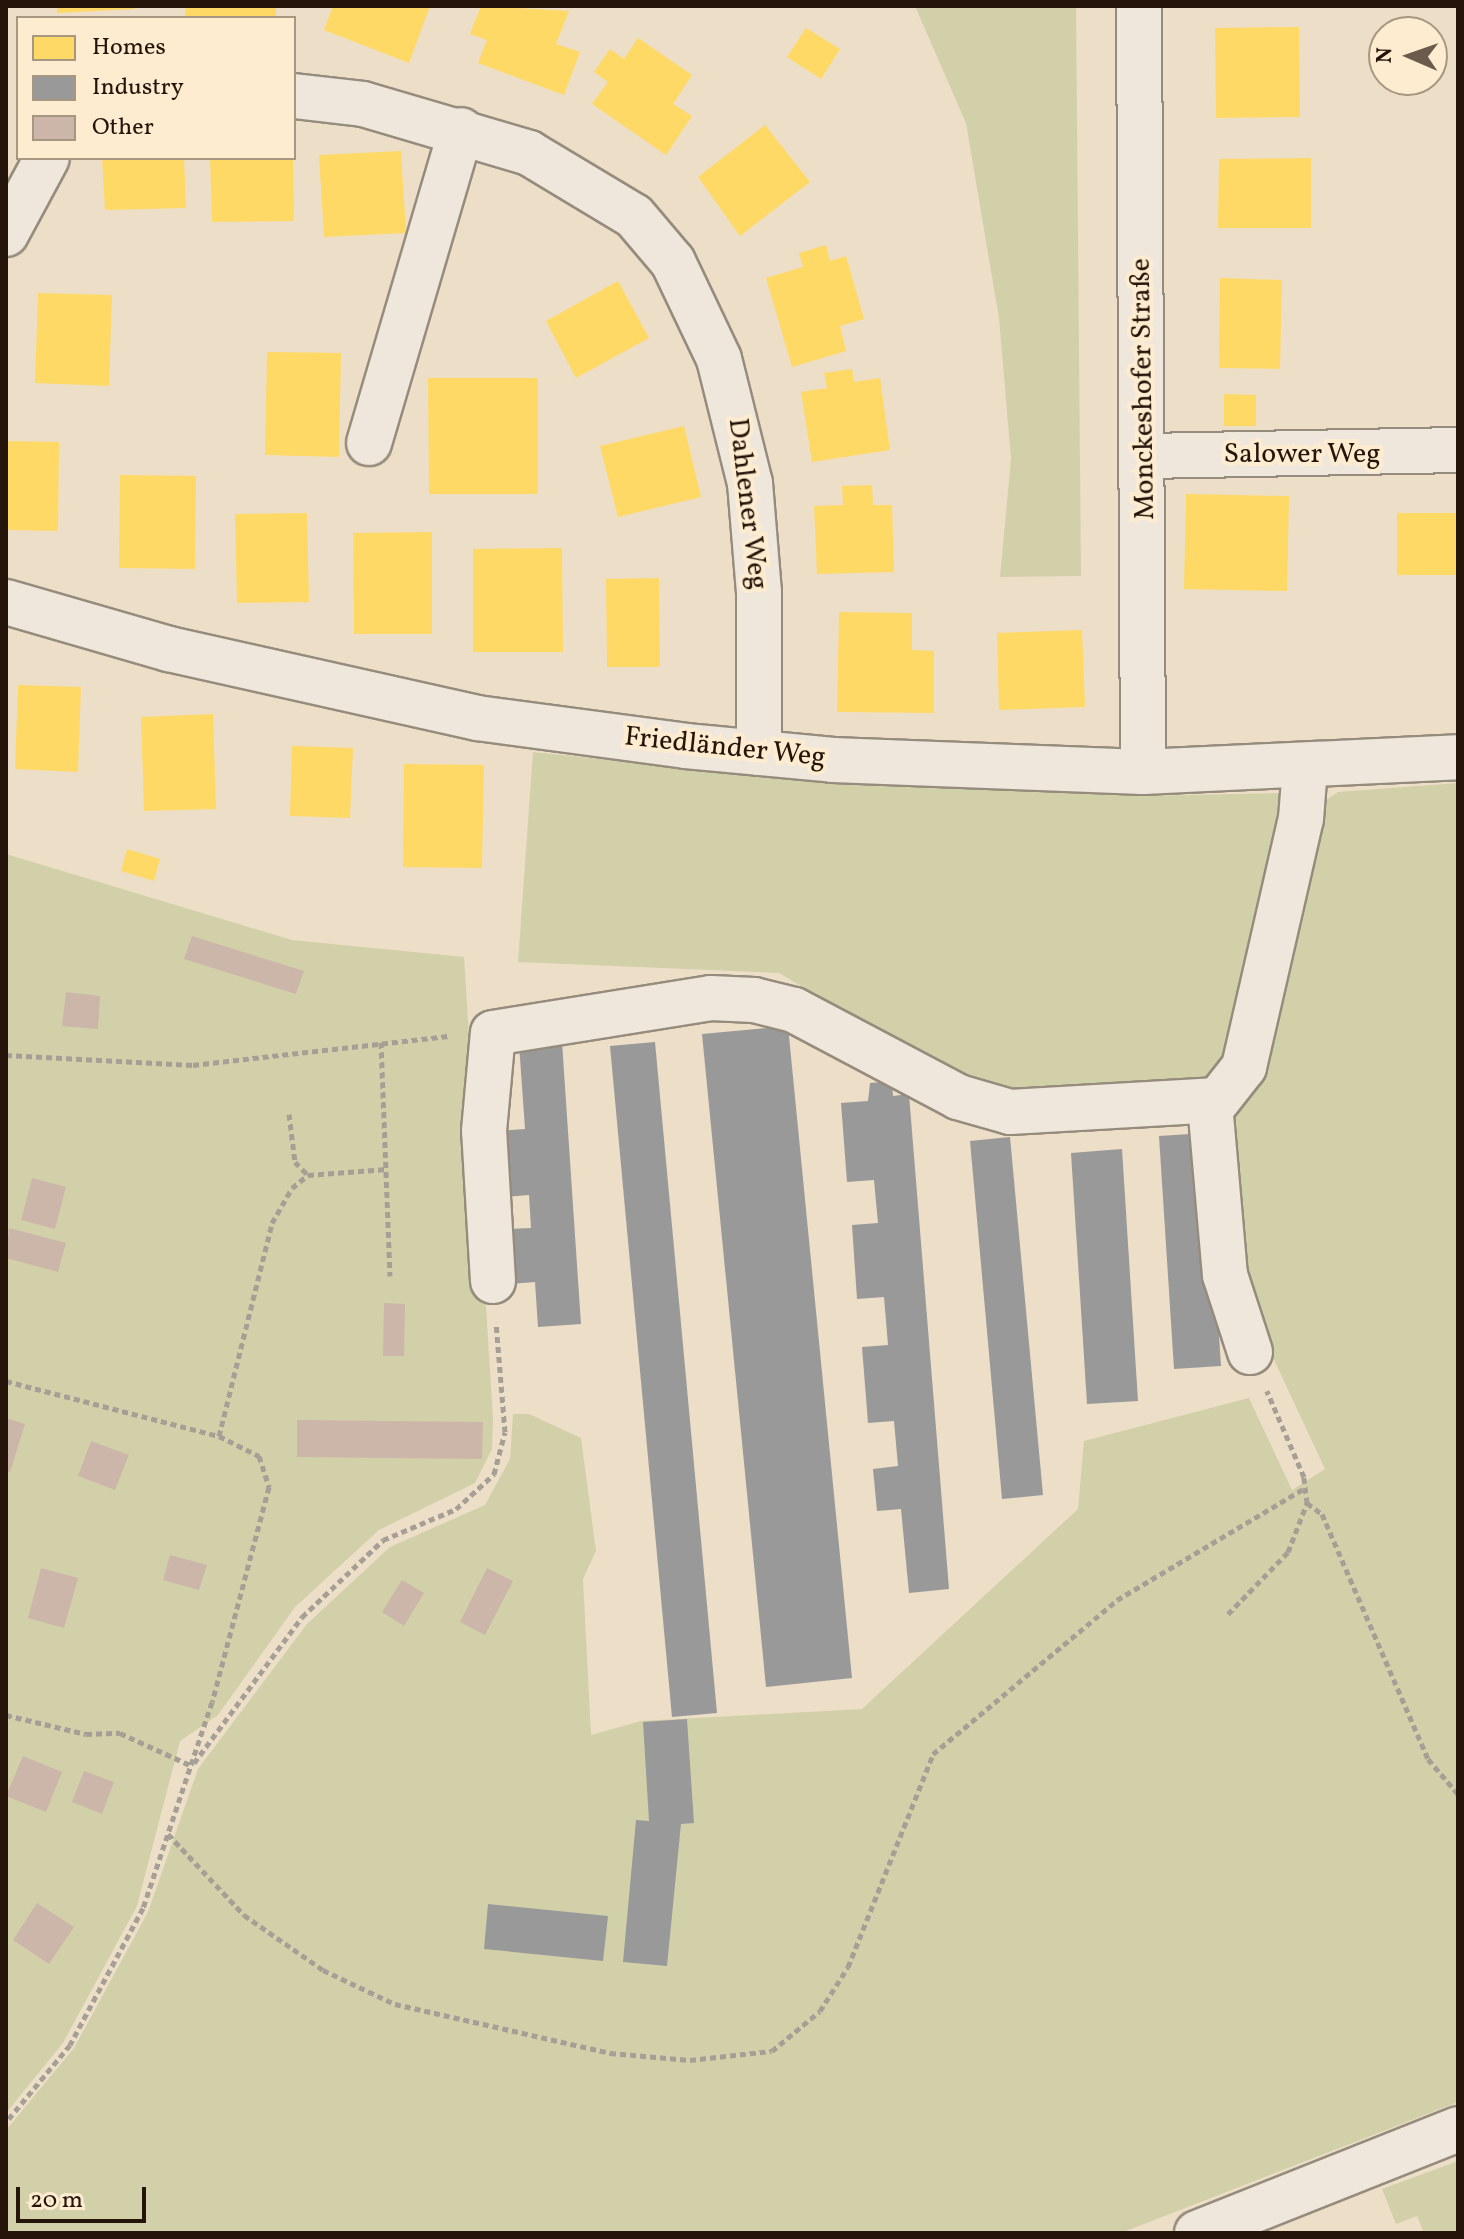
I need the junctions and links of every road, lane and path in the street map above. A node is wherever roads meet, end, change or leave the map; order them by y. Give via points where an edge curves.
1 (1139, 6) edge
2 (296, 96) edge
3 (461, 130) junction
4 (46, 160) edge
5 (6, 234) edge
6 (369, 443) dead end
7 (1458, 450) edge
8 (1146, 456) junction
9 (6, 602) edge
10 (759, 753) junction
11 (1458, 757) edge
12 (1305, 767) junction
13 (1143, 772) junction
14 (493, 1033) junction
15 (381, 1042) junction
16 (6, 1055) edge
17 (1210, 1104) junction
18 (289, 1114) dead end
19 (387, 1169) junction
20 (308, 1175) junction
21 (390, 1276) dead end
22 (493, 1281) joint
23 (1250, 1352) joint
24 (6, 1381) edge
25 (219, 1436) junction
26 (1305, 1488) junction
27 (1307, 1503) junction
28 (1228, 1614) dead end
29 (6, 1715) edge
30 (192, 1766) junction
31 (1458, 1794) edge
32 (168, 1834) junction
33 (6, 2122) edge
34 (1458, 2129) edge
35 (1197, 2233) edge

1 - 8 street, Monckeshofer Straße
2 - 3 street, Dahlener Weg via 363,104
3 - 6 street
3 - 10 street, Dahlener Weg via 529,153 634,216 700,309 739,421 750,483 759,592
4 - 5 street
7 - 8 street, Salower Weg
8 - 13 street, Monckeshofer Straße
9 - 10 street, Friedländer Weg via 169,649 477,718
10 - 13 street, Friedländer Weg
11 - 12 street, Friedländer Weg
12 - 13 street, Friedländer Weg
12 - 17 street via 1301,819 1244,1067
14 - 15 path
14 - 17 street via 711,998 754,1000 794,1010 958,1097 1010,1112
14 - 22 street via 484,1131
15 - 16 path via 193,1065
15 - 19 path
17 - 23 street via 1225,1275
18 - 20 path via 295,1162
19 - 20 path
19 - 21 path
20 - 25 path via 272,1223
22 - 30 path via 505,1432 494,1474 456,1509 383,1540 302,1617
23 - 26 path
24 - 25 path
25 - 30 path via 259,1456 269,1487
26 - 27 path
26 - 32 path via 1117,1600 933,1754 848,1967 820,2011 772,2051 690,2060 610,2053 395,2004 323,1970 244,1915
27 - 28 path via 1288,1552
27 - 31 path via 1322,1514 1428,1759
29 - 30 path via 86,1734 120,1733
30 - 32 path
32 - 33 path via 143,1908 70,2045
34 - 35 street

